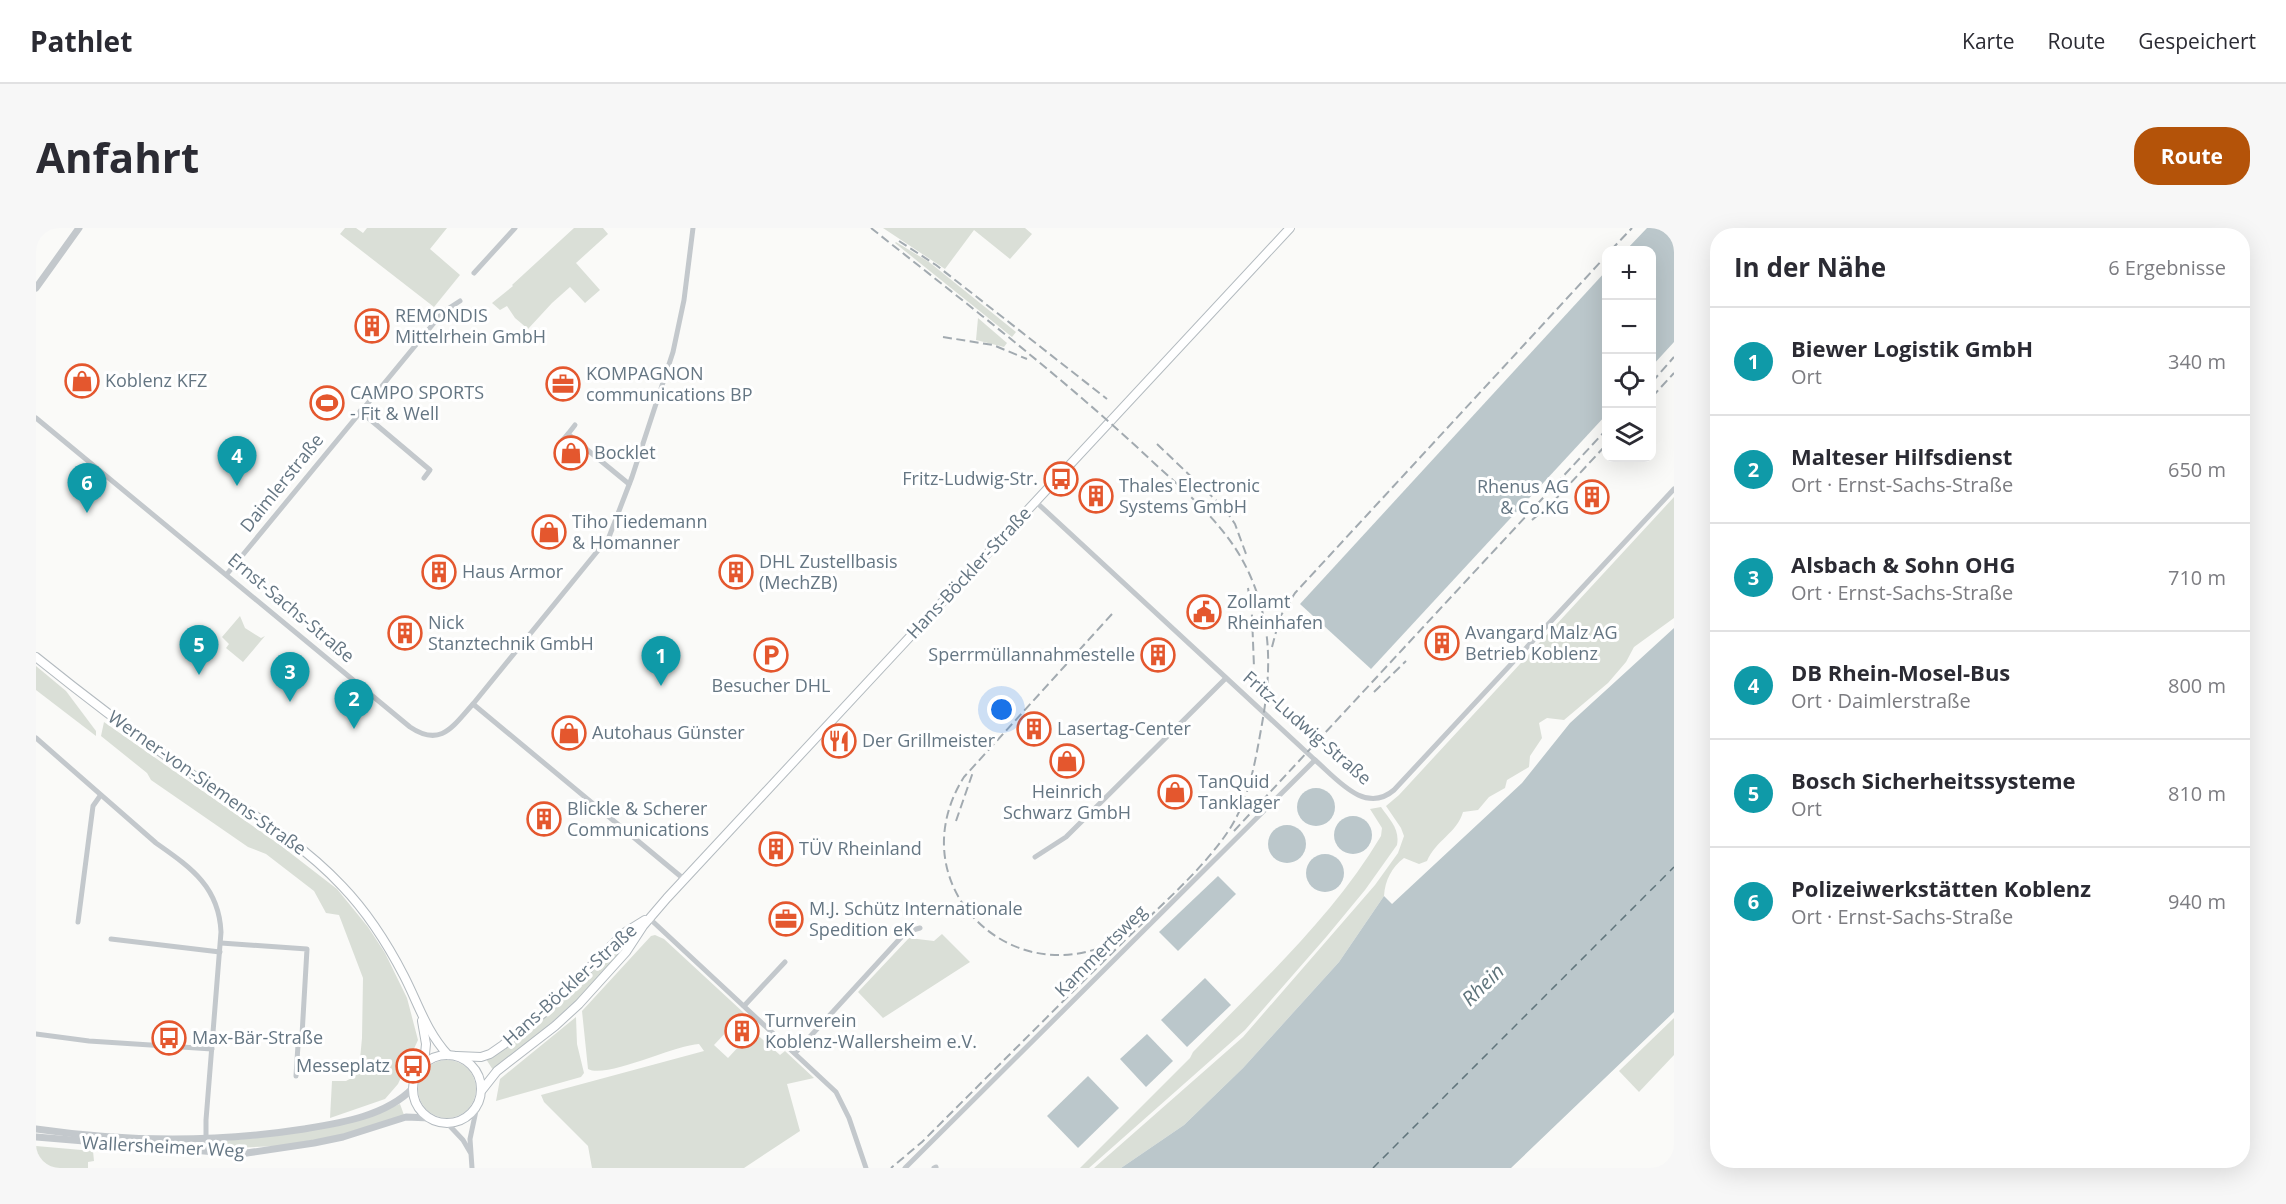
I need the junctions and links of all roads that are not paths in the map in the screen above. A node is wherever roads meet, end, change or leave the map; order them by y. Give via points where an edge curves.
1 (79, 228) edge
2 (515, 228) edge
3 (693, 228) edge
4 (1290, 228) edge
5 (474, 273) dead end
6 (36, 288) edge
7 (460, 301) dead end
8 (360, 411) junction
9 (36, 418) edge
10 (575, 425) dead end
11 (568, 434) junction
12 (562, 441) dead end
13 (424, 478) dead end
14 (629, 484) junction
15 (1674, 489) edge
16 (1035, 501) junction
17 (227, 574) junction
18 (36, 657) edge
19 (1226, 678) junction
20 (472, 704) junction
21 (36, 738) edge
22 (1315, 760) junction
23 (100, 796) junction
24 (1035, 857) dead end
25 (685, 880) junction
26 (649, 918) junction
27 (78, 922) dead end
28 (920, 928) dead end
29 (111, 939) dead end
30 (220, 943) junction
31 (220, 952) junction
32 (785, 962) dead end
33 (744, 1006) junction
34 (420, 1013) junction
35 (36, 1034) edge
36 (212, 1049) junction
37 (795, 1053) junction
38 (452, 1055) junction
39 (424, 1064) junction
40 (296, 1076) dead end
41 (413, 1088) junction
42 (482, 1089) junction
43 (477, 1106) junction
44 (430, 1118) junction
45 (447, 1123) junction
46 (36, 1129) edge
47 (36, 1137) edge
48 (206, 1140) junction
49 (211, 1152) junction
50 (470, 1153) junction
51 (909, 1167) edge
52 (472, 1168) edge
53 (866, 1168) edge

1 - 6 street
2 - 5 street
3 - 14 street, Ernst-Sachs-Straße via 674,352
4 - 16 main road, Hans-Böckler-Straße
7 - 8 street, Daimlerstraße via 443,312
8 - 13 street via 430,470
8 - 17 street, Daimlerstraße
9 - 17 street, Ernst-Sachs-Straße
10 - 11 street
11 - 12 street
11 - 14 street
14 - 20 street, Ernst-Sachs-Straße via 609,537
15 - 22 street, Fritz-Ludwig-Straße via 1387,796 1362,798
16 - 19 street, Fritz-Ludwig-Straße
16 - 25 main road, Hans-Böckler-Straße
17 - 20 street, Ernst-Sachs-Straße via 418,733 433,736 447,732
18 - 34 main road, Werner-von-Siemens-Straße via 134,734 279,831 326,870 356,901 386,944
19 - 22 street, Fritz-Ludwig-Straße
19 - 24 street via 1066,837
20 - 25 street
21 - 23 street
22 - 51 street, Kammertsweg
23 - 27 street via 93,806
23 - 30 street via 206,885 219,912
25 - 26 main road, Hans-Böckler-Straße
26 - 33 street
26 - 38 main road, Hans-Böckler-Straße via 624,933 546,1011 503,1045 481,1057
26 - 42 main road, Hans-Böckler-Straße via 626,952 579,1004 497,1071
28 - 37 street via 906,932
29 - 31 street
30 - 31 street
30 - 40 street via 307,949
31 - 36 street
32 - 33 street
33 - 37 street
34 - 38 main road, Werner-von-Siemens-Straße via 433,1038
34 - 39 main road, Werner-von-Siemens-Straße via 426,1044
35 - 36 street
36 - 48 street
37 - 53 street via 836,1092
38 - 39 main road via 435,1057
38 - 42 main road via 469,1062
39 - 41 main road, Wallersheimer Weg
41 - 44 main road via 418,1106
41 - 48 street, Wallersheimer Weg via 392,1105 336,1123
42 - 43 main road
43 - 45 main road via 464,1119
43 - 50 street
44 - 45 main road, Wallersheimer Weg
44 - 49 street, Wallersheimer Weg via 406,1117 314,1143 240,1154
45 - 50 street
46 - 48 street, Wallersheimer Weg via 148,1140
47 - 49 street, Wallersheimer Weg
48 - 49 street
50 - 52 street

